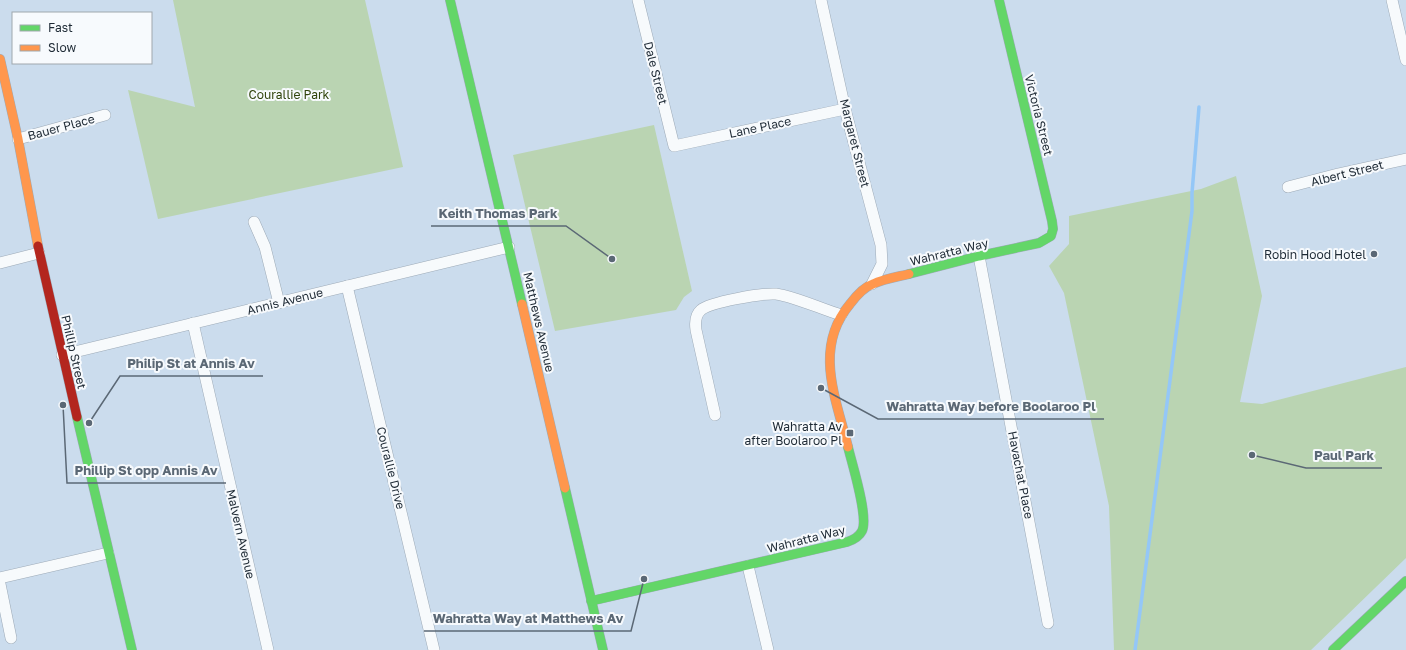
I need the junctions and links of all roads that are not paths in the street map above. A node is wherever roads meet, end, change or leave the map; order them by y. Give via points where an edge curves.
1 (450, 0) edge
2 (638, 0) edge
3 (821, 0) edge
4 (999, 0) edge
5 (1392, 0) edge
6 (0, 59) edge
7 (1406, 60) edge
8 (845, 109) junction
9 (105, 115) dead end
10 (18, 139) junction
11 (674, 146) joint
12 (1406, 159) edge
13 (1288, 187) dead end
14 (254, 222) dead end
15 (1051, 236) joint
16 (509, 247) junction
17 (39, 253) junction
18 (980, 256) junction
19 (0, 263) edge
20 (872, 284) junction
21 (347, 286) junction
22 (278, 303) junction
23 (841, 315) junction
24 (193, 323) junction
25 (62, 355) junction
26 (715, 415) dead end
27 (108, 553) junction
28 (748, 566) junction
29 (0, 578) edge
30 (1406, 582) edge
31 (0, 584) edge
32 (591, 601) junction
33 (1048, 623) dead end
34 (11, 638) dead end
35 (132, 650) edge
36 (268, 650) edge
37 (434, 650) edge
38 (603, 650) edge
39 (768, 650) edge
40 (1333, 650) edge

1 - 16 street, Matthews Avenue
2 - 11 street, Dale Street
3 - 8 street, Margaret Street
4 - 15 street, Victoria Street via 1052,221
5 - 7 street
6 - 10 street, Phillip Street
8 - 11 street, Lane Place
8 - 20 street, Margaret Street via 883,256
9 - 10 street, Bauer Place
10 - 17 street, Phillip Street
12 - 13 street, Albert Street
14 - 22 street via 265,247
15 - 18 street, Wahratta Way via 1039,243
16 - 21 street, Annis Avenue
16 - 32 street, Matthews Avenue
17 - 19 street
17 - 25 street, Phillip Street
18 - 20 street, Wahratta Way
18 - 33 street, Havachat Place
20 - 23 street, Wahratta Way via 853,299
21 - 22 street, Annis Avenue
21 - 37 street, Courallie Drive
22 - 24 street, Annis Avenue
23 - 26 street via 787,297 766,294 715,304 700,310 695,322
23 - 28 street, Wahratta Way via 832,336 829,362 863,511 862,532 856,539 847,542
24 - 25 street, Annis Avenue
24 - 36 street, Malvern Avenue
25 - 27 street, Phillip Street
27 - 29 street
27 - 35 street, Phillip Street
28 - 32 street, Wahratta Way
28 - 39 street
30 - 40 street
31 - 34 street
32 - 38 street, Matthews Avenue

